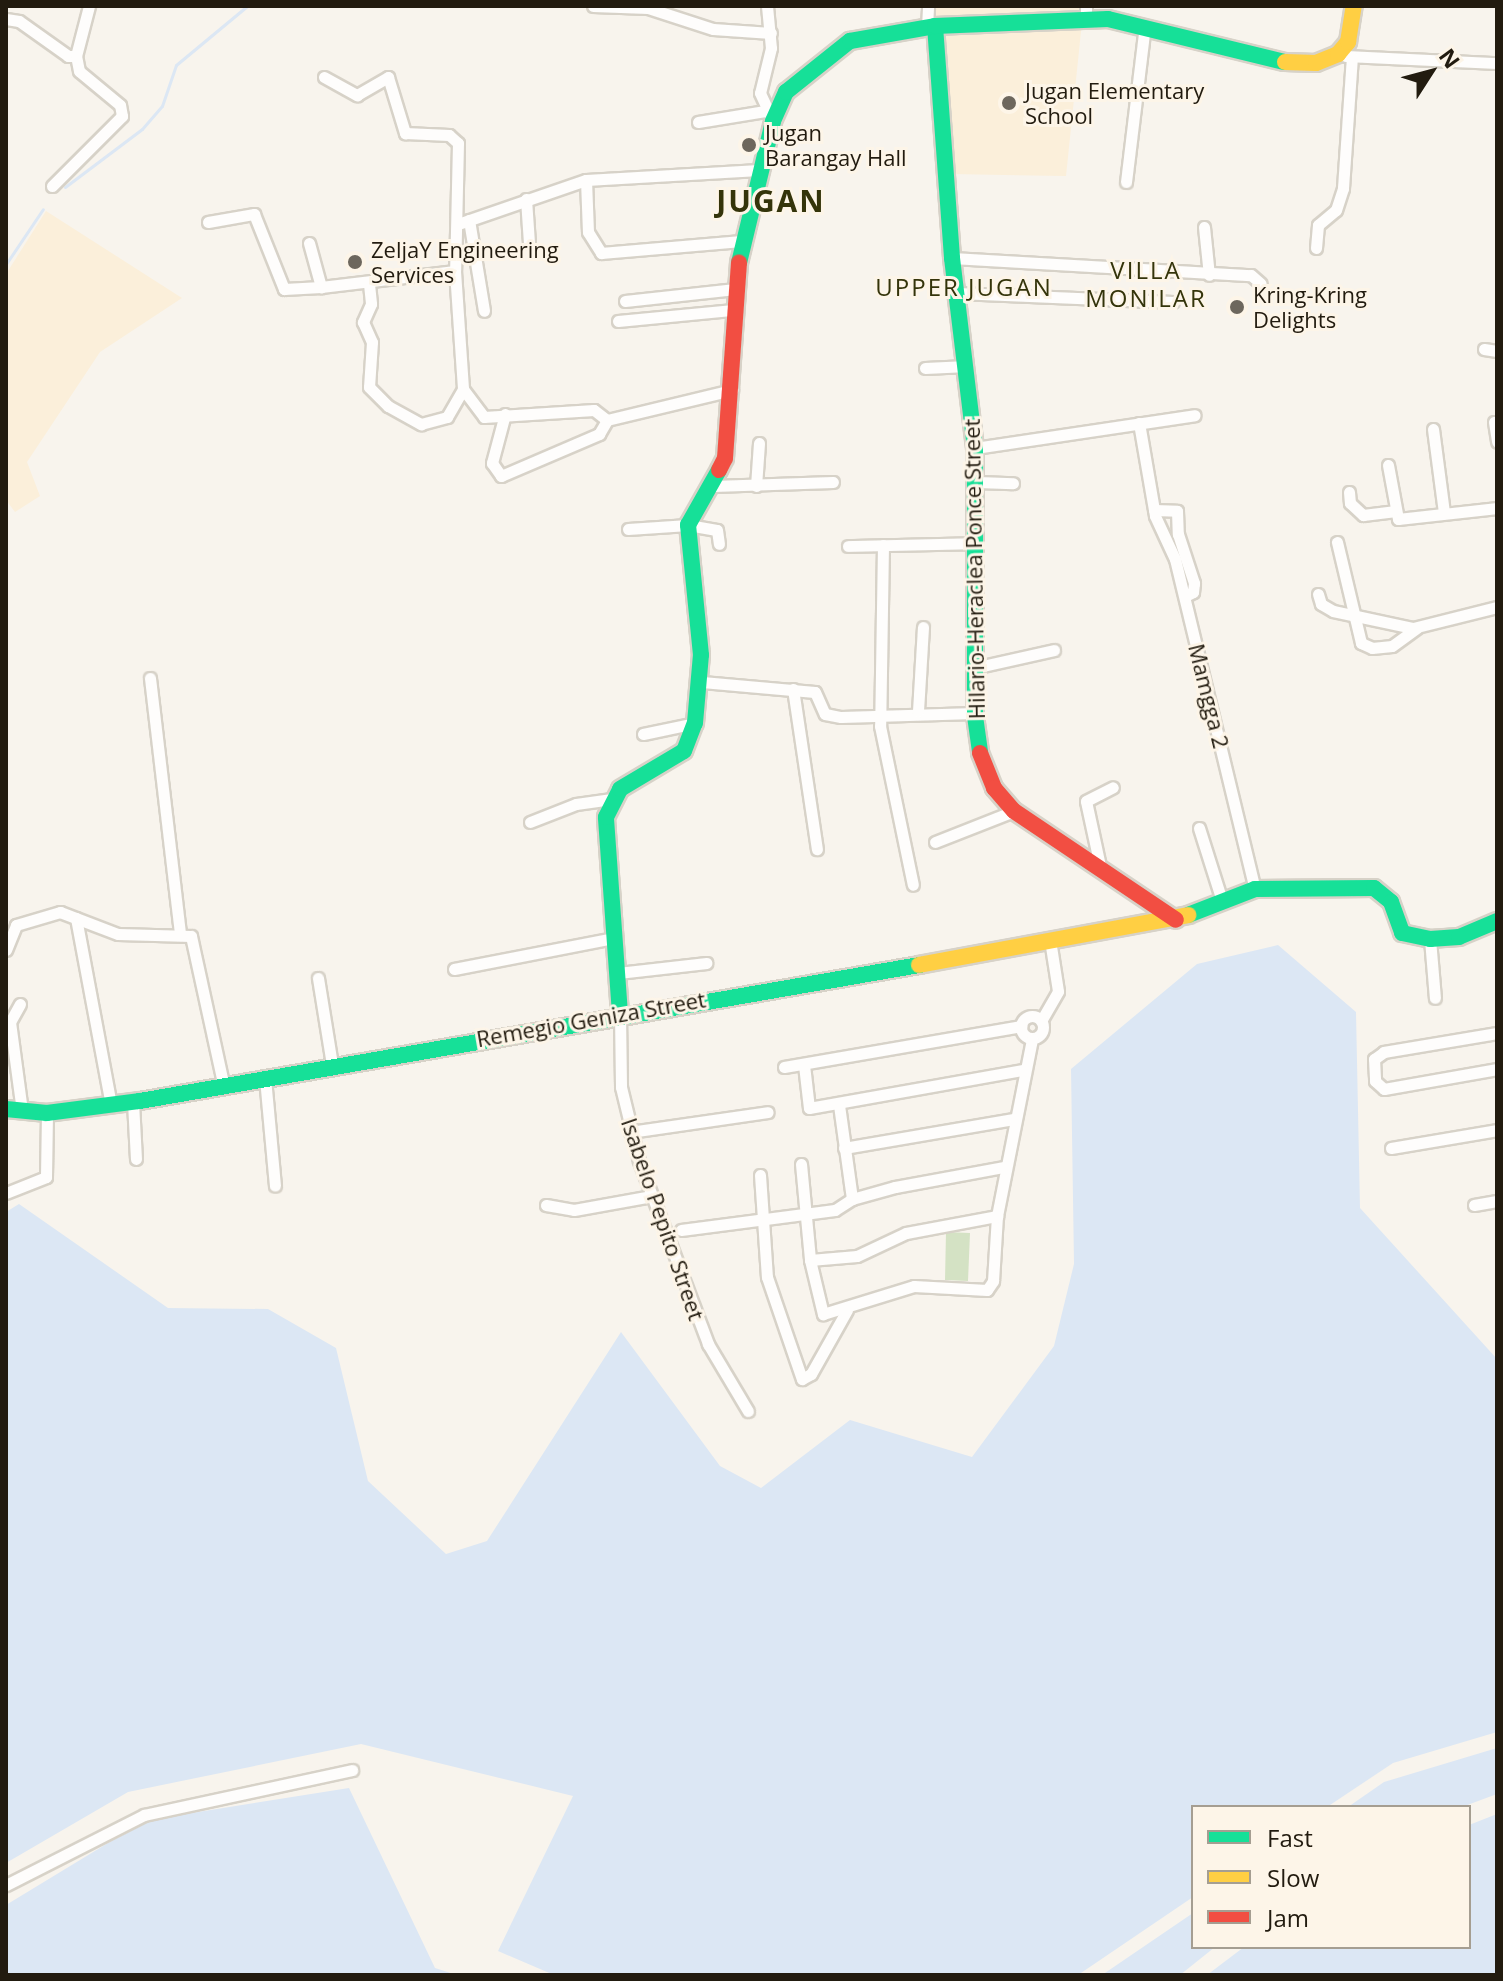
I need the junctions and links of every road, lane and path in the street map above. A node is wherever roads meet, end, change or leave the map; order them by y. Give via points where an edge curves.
1 (89, 6) edge
2 (593, 6) edge
3 (767, 6) edge
4 (928, 6) edge
5 (1354, 6) edge
6 (1086, 12) edge
7 (6, 19) edge
8 (1145, 26) junction
9 (931, 27) junction
10 (771, 33) junction
11 (1345, 55) junction
12 (76, 56) junction
13 (1497, 63) edge
14 (324, 77) dead end
15 (769, 116) junction
16 (698, 122) dead end
17 (759, 170) junction
18 (586, 180) junction
19 (1126, 182) dead end
20 (52, 186) dead end
21 (526, 199) junction
22 (208, 222) dead end
23 (464, 222) junction
24 (1204, 227) dead end
25 (741, 241) junction
26 (309, 243) dead end
27 (529, 243) dead end
28 (1316, 248) dead end
29 (952, 258) junction
30 (455, 271) junction
31 (1209, 275) junction
32 (369, 284) junction
33 (1261, 284) dead end
34 (321, 287) junction
35 (735, 289) junction
36 (957, 293) junction
37 (625, 301) dead end
38 (1173, 302) dead end
39 (733, 310) junction
40 (484, 311) dead end
41 (618, 321) dead end
42 (1484, 349) dead end
43 (1497, 351) edge
44 (967, 366) junction
45 (925, 368) dead end
46 (463, 389) junction
47 (732, 390) junction
48 (505, 414) junction
49 (1195, 415) dead end
50 (607, 420) junction
51 (1494, 422) dead end
52 (1139, 423) junction
53 (1433, 429) dead end
54 (1497, 442) edge
55 (759, 443) dead end
56 (975, 448) junction
57 (1388, 465) dead end
58 (833, 482) dead end
59 (977, 482) junction
60 (1013, 483) dead end
61 (713, 486) junction
62 (756, 486) junction
63 (1349, 492) dead end
64 (1497, 508) edge
65 (1154, 510) junction
66 (1394, 511) junction
67 (1444, 513) junction
68 (688, 525) junction
69 (628, 529) dead end
70 (1337, 542) dead end
71 (977, 543) junction
72 (719, 544) dead end
73 (883, 545) junction
74 (848, 546) dead end
75 (1318, 594) dead end
76 (1185, 596) junction
77 (1497, 607) edge
78 (1356, 613) junction
79 (923, 627) dead end
80 (1417, 628) junction
81 (1054, 650) dead end
82 (974, 668) junction
83 (150, 678) dead end
84 (702, 682) junction
85 (793, 689) junction
86 (918, 711) junction
87 (879, 713) junction
88 (975, 713) junction
89 (695, 723) junction
90 (643, 734) dead end
91 (1113, 787) dead end
92 (612, 799) junction
93 (1014, 811) junction
94 (530, 822) dead end
95 (1199, 828) dead end
96 (935, 842) dead end
97 (817, 849) dead end
98 (1100, 866) junction
99 (913, 885) dead end
100 (1255, 889) junction
101 (1222, 901) junction
102 (76, 918) junction
103 (1176, 920) junction
104 (1497, 921) edge
105 (180, 933) junction
106 (613, 938) junction
107 (1430, 939) junction
108 (1050, 940) junction
109 (6, 950) edge
110 (706, 963) dead end
111 (454, 969) dead end
112 (618, 973) junction
113 (318, 978) dead end
114 (1435, 998) dead end
115 (20, 1004) dead end
116 (620, 1014) junction
117 (1041, 1021) junction
118 (1021, 1026) junction
119 (1497, 1033) edge
120 (1032, 1039) junction
121 (332, 1064) junction
122 (804, 1065) junction
123 (784, 1067) dead end
124 (1497, 1069) edge
125 (1022, 1070) junction
126 (265, 1078) junction
127 (224, 1087) junction
128 (133, 1102) junction
129 (111, 1105) junction
130 (839, 1105) junction
131 (14, 1110) edge
132 (768, 1112) dead end
133 (47, 1113) junction
134 (1014, 1119) junction
135 (1497, 1130) edge
136 (630, 1132) junction
137 (844, 1148) junction
138 (1391, 1148) dead end
139 (136, 1159) dead end
140 (801, 1164) dead end
141 (1004, 1167) junction
142 (760, 1175) dead end
143 (275, 1186) dead end
144 (6, 1193) edge
145 (652, 1196) junction
146 (852, 1199) junction
147 (1497, 1201) edge
148 (546, 1205) dead end
149 (1474, 1205) dead end
150 (807, 1215) junction
151 (997, 1216) junction
152 (765, 1220) junction
153 (681, 1230) dead end
154 (810, 1260) junction
155 (847, 1310) junction
156 (823, 1314) junction
157 (829, 1339) junction
158 (748, 1411) dead end
159 (352, 1770) dead end
160 (6, 1885) edge

1 - 12 street
2 - 10 street via 648,8 713,29
3 - 10 street
4 - 9 street
5 - 11 street
6 - 8 street
6 - 9 street
7 - 12 street via 19,21 55,48
8 - 11 street via 1274,62 1316,63
8 - 19 street
9 - 15 street via 872,34 841,46 786,92
9 - 29 street, Hilario-Heraclea Ponce Street
10 - 15 street via 760,87
11 - 13 street
11 - 28 street via 1343,188 1336,210 1318,225
12 - 20 street via 81,77 120,105 122,116
14 - 23 street via 357,95 388,77 405,133 454,138
15 - 16 street
15 - 17 street
17 - 18 street
17 - 25 street
18 - 21 street
18 - 25 street via 588,232 601,253
21 - 23 street
21 - 27 street
22 - 34 street via 254,214 284,289
23 - 30 street
23 - 40 street
24 - 31 street
25 - 35 street
26 - 34 street
29 - 31 street
29 - 36 street, Hilario-Heraclea Ponce Street
30 - 32 street
30 - 46 street
31 - 33 street via 1251,275
32 - 34 street
32 - 46 street via 371,304 363,322 372,342 369,387 388,406 421,424 447,417
35 - 37 street
35 - 39 street
36 - 38 street
36 - 44 street, Hilario-Heraclea Ponce Street
39 - 41 street
39 - 47 street
42 - 43 street
44 - 45 street
44 - 56 street, Hilario-Heraclea Ponce Street
46 - 48 street via 484,417
47 - 50 street
47 - 61 street via 725,458
48 - 50 street via 594,410
48 - 50 street via 492,463 501,476 599,434
49 - 52 street
51 - 54 street
52 - 56 street
52 - 65 street, Mamgga 2
53 - 67 street
55 - 62 street
56 - 59 street, Hilario-Heraclea Ponce Street
57 - 66 street
58 - 62 street
59 - 60 street
59 - 71 street, Hilario-Heraclea Ponce Street
61 - 62 street
61 - 68 street
63 - 66 street via 1350,503 1361,514
64 - 67 street
65 - 76 street, Mamgga 2
65 - 76 street via 1177,511 1178,534 1194,583 1193,592
66 - 67 street via 1403,520
68 - 69 street
68 - 72 street via 717,530
68 - 84 street
70 - 78 street
71 - 73 street
71 - 82 street, Hilario-Heraclea Ponce Street
73 - 74 street
73 - 87 street
75 - 78 street via 1333,611
76 - 100 street, Mamgga 2
77 - 80 street
78 - 80 street
78 - 80 street via 1359,640 1367,647 1401,643
79 - 86 street
81 - 82 street
82 - 88 street, Hilario-Heraclea Ponce Street
83 - 105 street
84 - 85 street
84 - 89 street
85 - 87 street via 818,693 829,716
85 - 97 street
86 - 87 street
86 - 88 street
87 - 99 street
88 - 93 street, Hilario-Heraclea Ponce Street via 986,773
89 - 90 street
89 - 92 street via 681,754 620,789
91 - 98 street via 1086,801
92 - 94 street via 576,804
92 - 106 street via 605,834
93 - 96 street
93 - 98 street, Hilario-Heraclea Ponce Street
95 - 101 street
98 - 103 street, Hilario-Heraclea Ponce Street
100 - 101 street
100 - 107 street via 1374,888 1391,902 1402,933
101 - 103 street
102 - 105 street via 118,934
102 - 109 street via 50,913 16,925
102 - 129 street
103 - 108 street, Remegio Geniza Street
104 - 107 street via 1459,937
105 - 127 street via 193,940
106 - 111 street
106 - 112 street
107 - 114 street
108 - 116 street, Remegio Geniza Street
108 - 117 street via 1058,991
110 - 112 street
112 - 116 street
113 - 121 street
115 - 131 street via 10,1022
116 - 121 street, Remegio Geniza Street
116 - 136 street, Isabelo Pepito Street via 621,1087
117 - 118 street via 1027,1017
117 - 120 street via 1043,1032
118 - 120 street via 1024,1036
118 - 122 street
119 - 124 street via 1384,1052 1374,1059 1375,1081 1384,1089
120 - 125 street
121 - 126 street, Remegio Geniza Street
122 - 123 street
122 - 130 street via 809,1108
125 - 130 street
125 - 134 street
126 - 127 street, Remegio Geniza Street
126 - 143 street
127 - 128 street, Remegio Geniza Street
128 - 129 street, Remegio Geniza Street
128 - 139 street
129 - 133 street, Remegio Geniza Street
130 - 137 street
131 - 133 street, Remegio Geniza Street
132 - 136 street
133 - 144 street via 46,1177
134 - 137 street
134 - 141 street
135 - 138 street
136 - 145 street, Isabelo Pepito Street
137 - 146 street
140 - 150 street
141 - 146 street
141 - 151 street
142 - 152 street
145 - 148 street via 574,1210
145 - 158 street, Isabelo Pepito Street via 708,1344
146 - 150 street via 846,1207
147 - 149 street
150 - 152 street
150 - 154 street
151 - 154 street via 906,1233 857,1256
151 - 155 street via 993,1281 987,1290 914,1286
152 - 153 street
152 - 157 street via 767,1277 802,1379 811,1374
154 - 156 street
155 - 156 street
155 - 157 street
156 - 157 street
159 - 160 street via 144,1815

